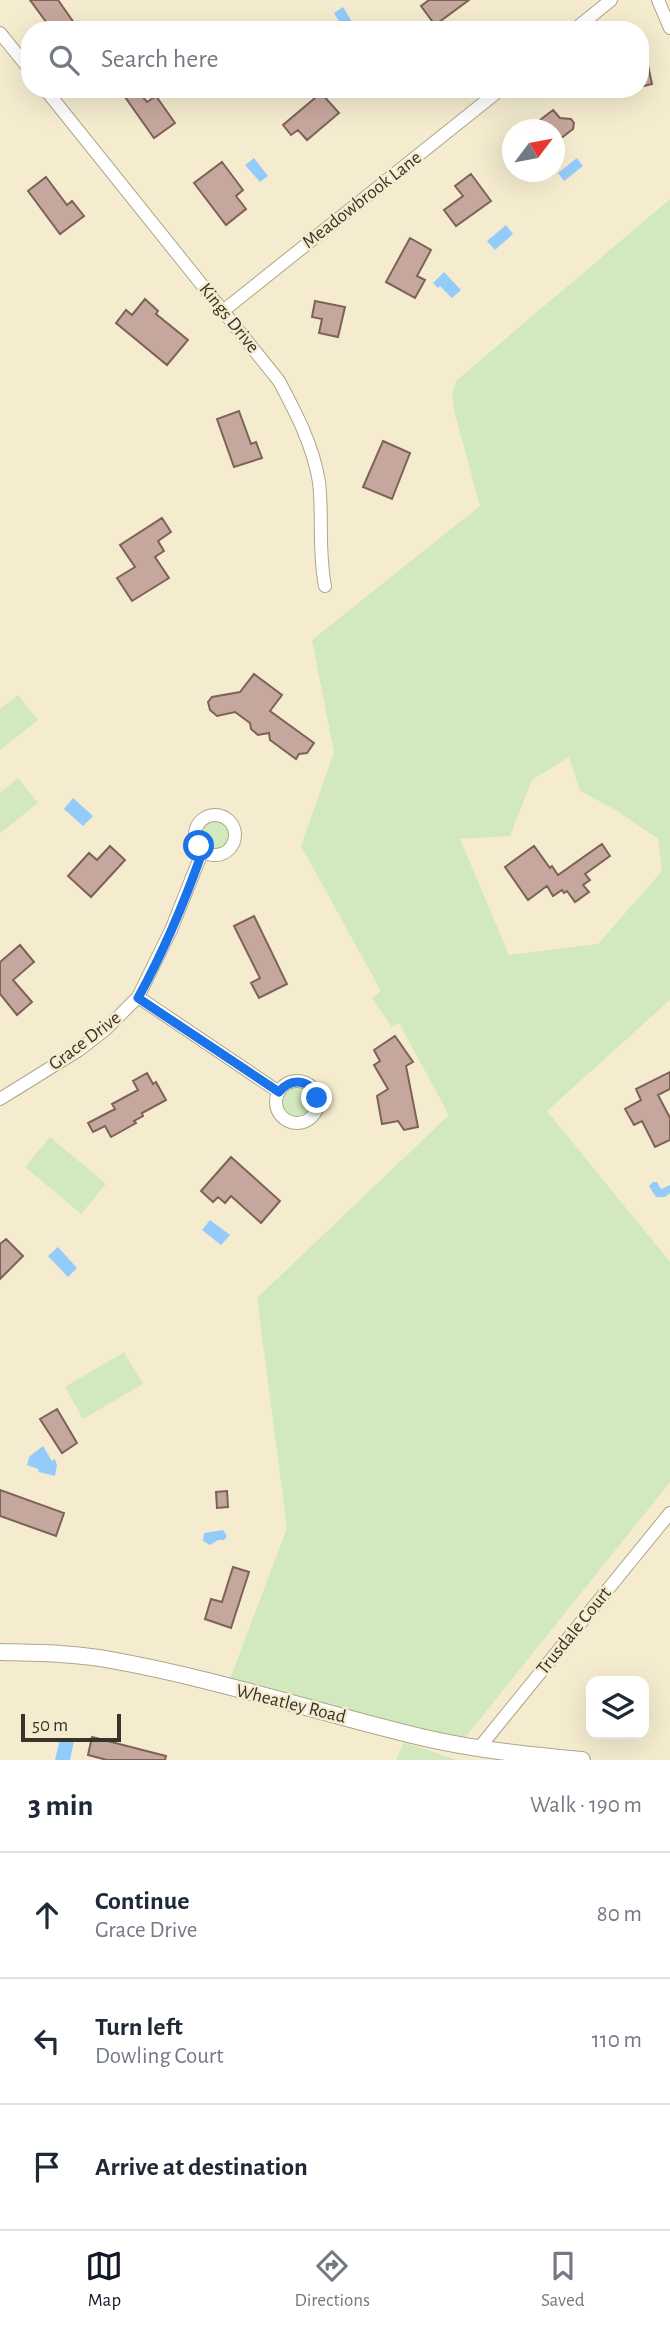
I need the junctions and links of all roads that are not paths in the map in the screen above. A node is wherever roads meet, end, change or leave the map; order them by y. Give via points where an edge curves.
1 (611, 0) edge
2 (658, 0) edge
3 (586, 21) edge
4 (670, 27) edge
5 (0, 33) edge
6 (21, 60) edge
7 (52, 98) edge
8 (490, 98) edge
9 (223, 311) junction
10 (325, 586) dead end
11 (203, 850) dead end
12 (138, 998) junction
13 (279, 1092) dead end
14 (0, 1099) edge
15 (670, 1513) edge
16 (0, 1652) edge
17 (479, 1748) junction
18 (582, 1760) edge

1 - 3 street
2 - 4 street
5 - 6 street
7 - 9 street, Kings Drive
8 - 9 street, Meadowbrook Lane
9 - 10 street, Kings Drive via 279,381 301,422 318,482
11 - 12 street, Grace Drive
12 - 13 street
12 - 14 street, Grace Drive via 79,1049
15 - 17 street, Trusdale Court
16 - 17 street, Wheatley Road via 50,1653 160,1670
17 - 18 street, Wheatley Road

